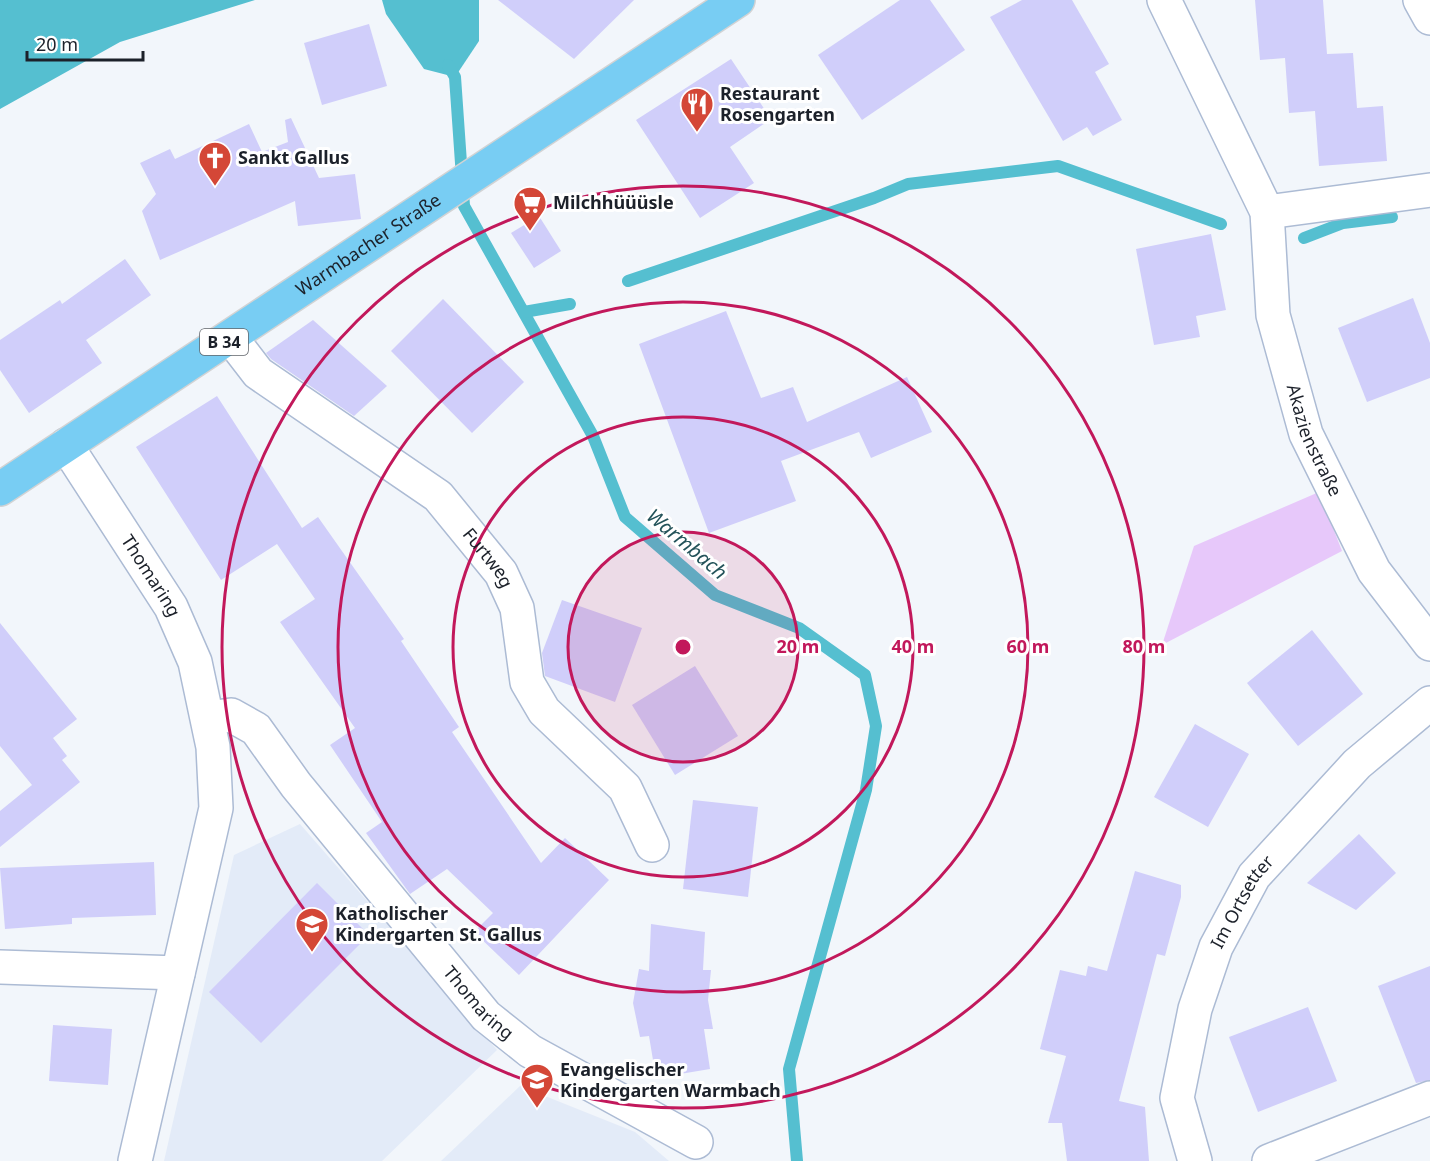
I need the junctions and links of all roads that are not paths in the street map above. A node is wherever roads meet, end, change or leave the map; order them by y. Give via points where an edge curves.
1 (738, 0) edge
2 (1164, 0) edge
3 (1420, 0) edge
4 (1430, 18) edge
5 (1430, 190) edge
6 (1267, 212) junction
7 (231, 338) junction
8 (66, 446) junction
9 (0, 489) edge
10 (1430, 644) edge
11 (1430, 703) edge
12 (208, 718) junction
13 (652, 845) dead end
14 (0, 967) edge
15 (178, 974) junction
16 (1430, 1098) edge
17 (696, 1142) dead end
18 (135, 1161) edge
19 (1195, 1161) edge
20 (1269, 1161) edge

1 - 7 main road, Warmbacher Straße / B 34
2 - 6 street, Akazienstraße
3 - 4 street
5 - 6 street
6 - 10 street, Akazienstraße via 1273,315 1306,434 1374,571
7 - 8 main road, Warmbacher Straße / B 34
7 - 13 street, Furtweg via 258,373 438,496 501,573 517,608 527,682 544,711 625,788
8 - 9 main road, Warmbacher Straße / B 34
8 - 12 street, Thomaring via 171,607 195,662
11 - 19 street, Im Ortsetter via 1357,764 1254,876 1216,947 1195,1009 1177,1098
12 - 15 street, Thomaring via 216,808
12 - 17 street, Thomaring via 231,715 256,729 296,785 486,1016 530,1051
14 - 15 street
15 - 18 street, Thomaring
16 - 20 street

